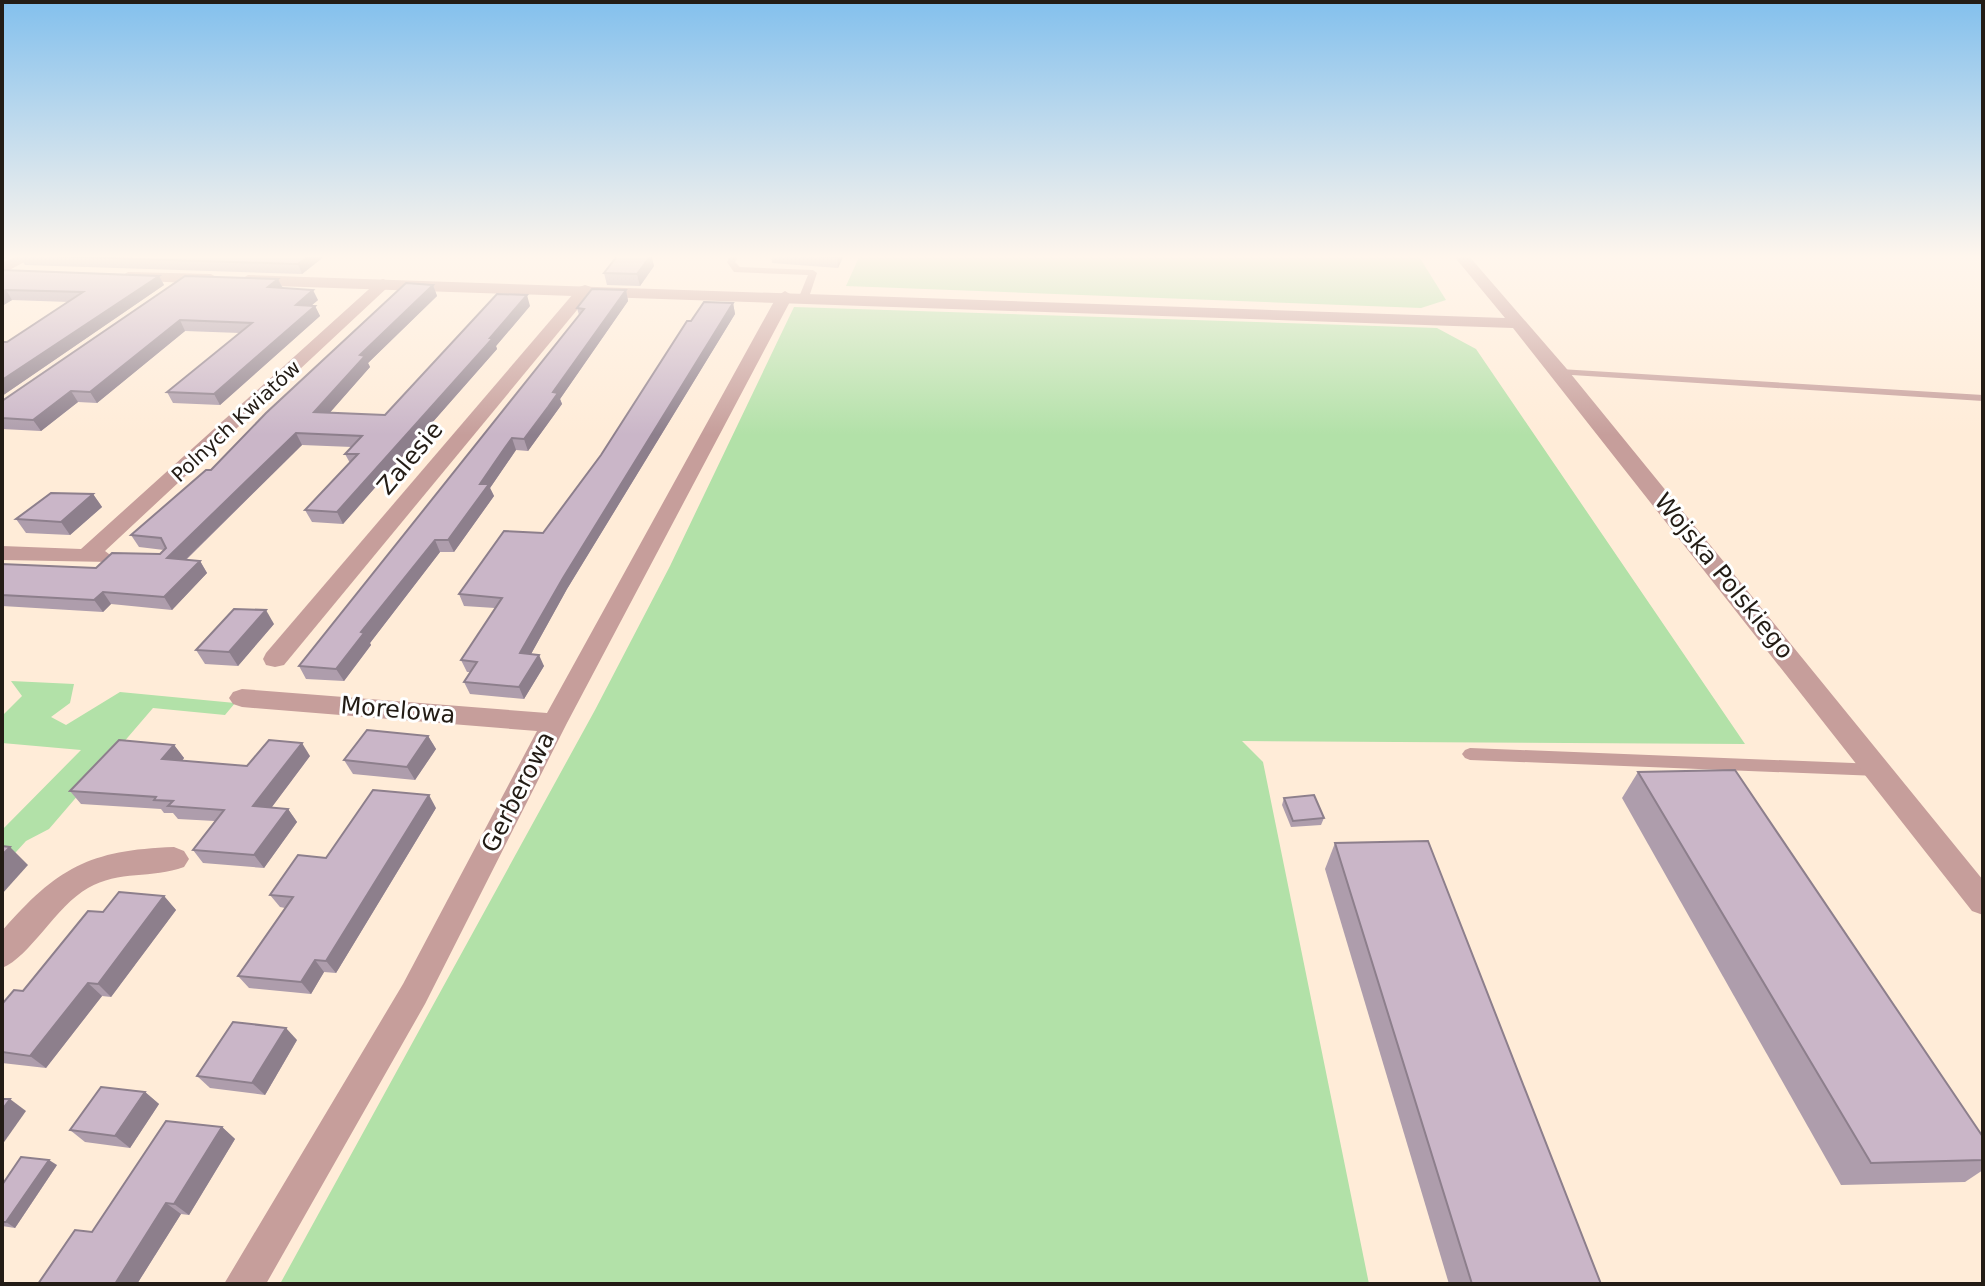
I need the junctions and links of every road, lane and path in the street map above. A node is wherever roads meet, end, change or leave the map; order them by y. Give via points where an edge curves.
1 (349, 315) edge
2 (564, 315) edge
3 (784, 315) edge
4 (1303, 315) edge
5 (1510, 315) edge
6 (1517, 323) junction
7 (1560, 372) junction
8 (1983, 398) edge
9 (2, 553) edge
10 (87, 556) junction
11 (131, 557) edge
12 (275, 659) dead end
13 (242, 698) dead end
14 (554, 723) junction
15 (1470, 754) dead end
16 (1879, 770) junction
17 (174, 859) dead end
18 (1983, 902) edge
19 (2, 954) edge
20 (244, 1284) edge

1 - 10 street, Polnych Kwiatów
2 - 12 street, Zalesie
3 - 14 street, Gerberowa
4 - 6 street
5 - 6 street, Wojska Polskiego
6 - 7 street, Wojska Polskiego
7 - 8 lane
7 - 16 street, Wojska Polskiego
9 - 10 street
10 - 11 street
13 - 14 street, Morelowa
14 - 20 street, Gerberowa via 414,994
15 - 16 lane
16 - 18 street, Wojska Polskiego
17 - 19 street via 107,864 69,881

